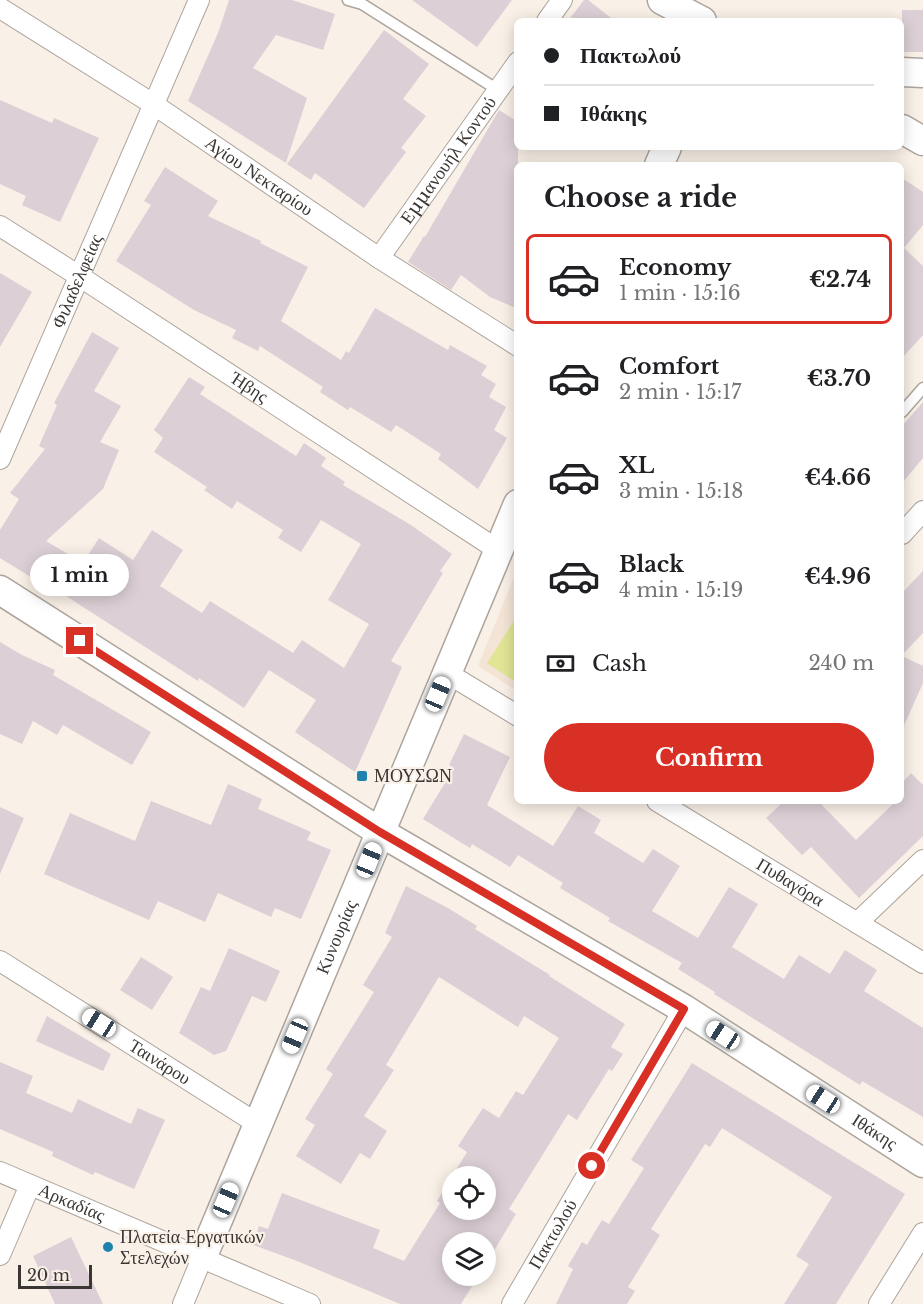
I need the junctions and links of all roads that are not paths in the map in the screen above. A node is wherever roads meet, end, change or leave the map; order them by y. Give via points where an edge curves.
1 (199, 0) edge
2 (348, 0) edge
3 (562, 0) edge
4 (662, 0) edge
5 (0, 8) edge
6 (549, 18) edge
7 (696, 18) edge
8 (514, 68) edge
9 (904, 72) edge
10 (923, 73) edge
11 (498, 90) junction
12 (153, 104) junction
13 (904, 130) edge
14 (923, 141) edge
15 (0, 226) edge
16 (379, 258) junction
17 (79, 276) junction
18 (514, 343) edge
19 (923, 388) edge
20 (904, 410) edge
21 (0, 459) edge
22 (923, 511) edge
23 (514, 513) edge
24 (904, 532) edge
25 (498, 550) junction
26 (0, 590) edge
27 (447, 673) junction
28 (514, 714) edge
29 (662, 804) edge
30 (380, 832) junction
31 (923, 860) edge
32 (857, 922) junction
33 (0, 961) edge
34 (923, 963) edge
35 (684, 1009) junction
36 (258, 1124) junction
37 (923, 1163) edge
38 (0, 1172) edge
39 (30, 1185) junction
40 (923, 1233) edge
41 (0, 1255) edge
42 (202, 1258) junction
43 (183, 1304) edge
44 (310, 1304) edge
45 (512, 1304) edge
46 (879, 1304) edge

1 - 12 street, Φιλαδελφείας
2 - 11 lane via 362,4
3 - 6 street
4 - 7 street
5 - 12 street, Αγίου Νεκταρίου
8 - 11 street, Εμμανουήλ Κοντού
9 - 10 street
11 - 16 street, Εμμανουήλ Κοντού
12 - 16 street, Αγίου Νεκταρίου
12 - 17 street, Φιλαδελφείας
13 - 14 street
15 - 17 street, Ήβης
16 - 18 street, Αγίου Νεκταρίου
17 - 21 street, Φιλαδελφείας
17 - 25 street, Ήβης
19 - 20 lane
22 - 24 street
23 - 25 street, Κυνουρίας
25 - 27 street, Κυνουρίας
26 - 30 street, Ιθάκης
27 - 28 street
27 - 30 street, Κυνουρίας
29 - 32 street, Πυθαγόρα
30 - 35 street, Ιθάκης
30 - 36 street, Κυνουρίας
31 - 32 street
32 - 34 street, Πυθαγόρα
33 - 36 street, Ταινάρου
35 - 37 street, Ιθάκης
35 - 45 street, Πακτωλού
36 - 42 street, Κυνουρίας
38 - 39 street, Αρκαδίας
39 - 41 street
39 - 42 street, Αρκαδίας
40 - 46 street
42 - 43 street, Κυνουρίας
42 - 44 street, Αρκαδίας

